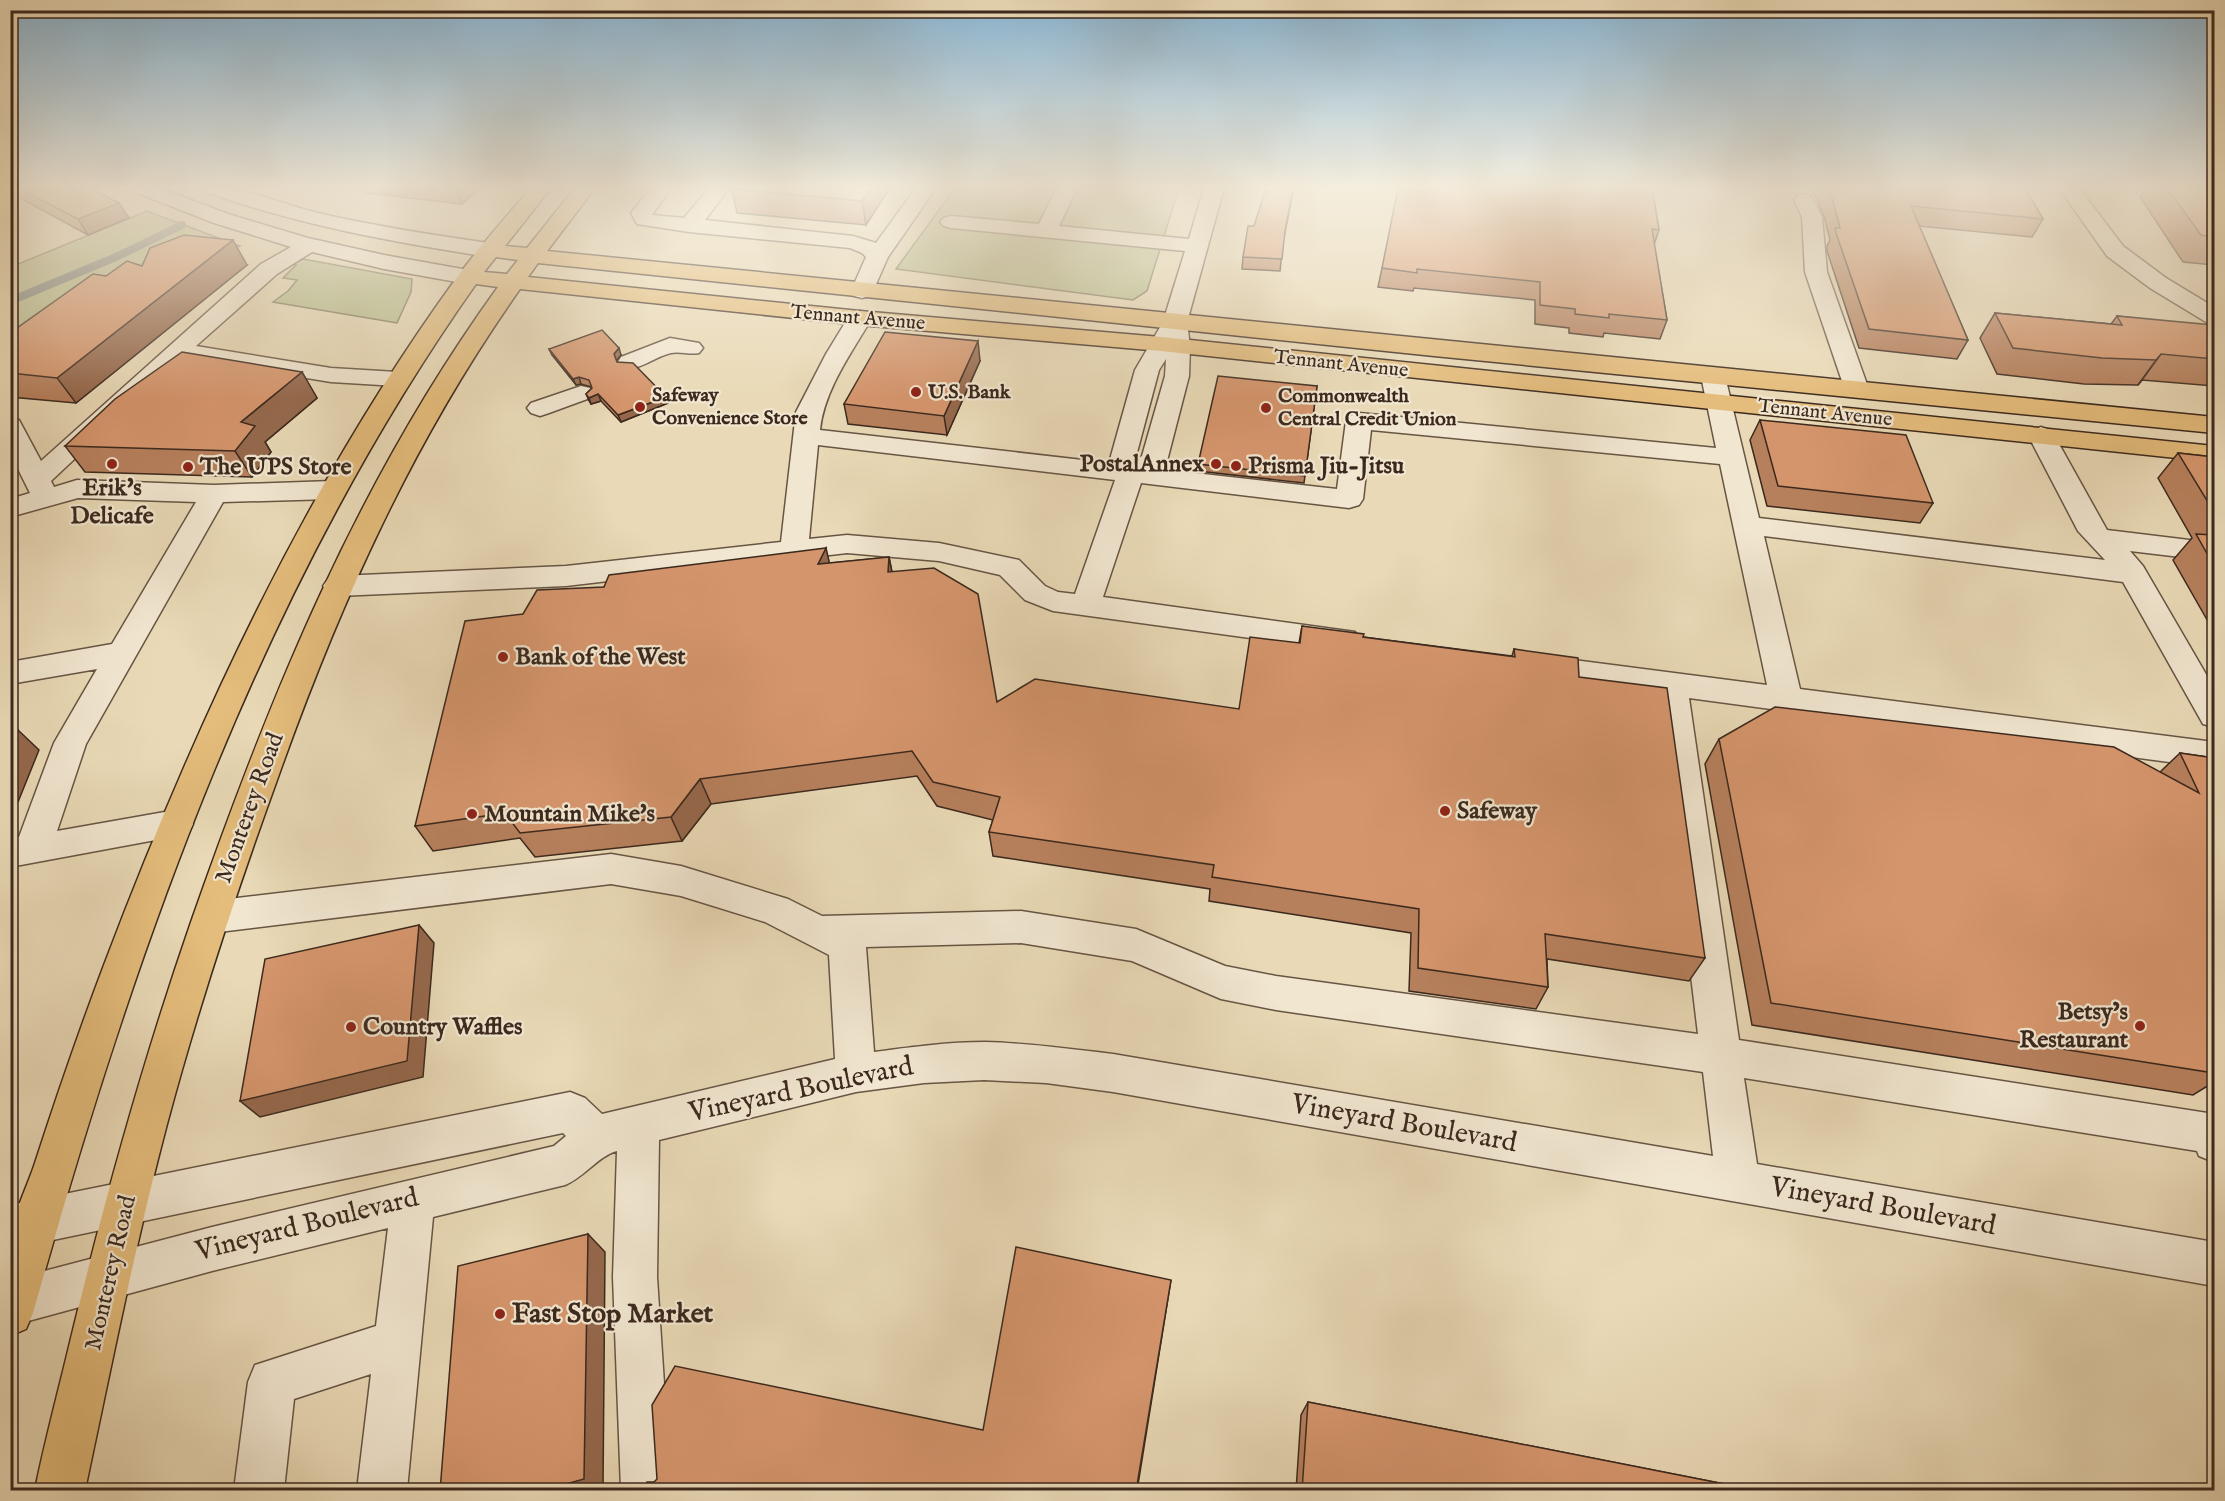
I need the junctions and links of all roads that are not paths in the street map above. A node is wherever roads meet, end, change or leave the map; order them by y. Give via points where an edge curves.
1 (287, 258) edge
2 (370, 258) edge
3 (483, 258) edge
4 (530, 258) edge
5 (550, 258) edge
6 (877, 258) edge
7 (1194, 258) edge
8 (1815, 258) edge
9 (2124, 258) edge
10 (468, 277) junction
11 (512, 283) junction
12 (862, 291) junction
13 (2214, 316) edge
14 (860, 318) junction
15 (1171, 338) junction
16 (680, 347) dead end
17 (177, 350) junction
18 (629, 362) edge
19 (1713, 376) junction
20 (397, 379) junction
21 (1857, 390) junction
22 (1719, 403) junction
23 (10, 425) edge
24 (2214, 425) edge
25 (2041, 435) junction
26 (807, 436) junction
27 (2214, 454) edge
28 (1730, 457) junction
29 (1131, 472) junction
30 (42, 488) junction
31 (332, 490) junction
32 (214, 494) junction
33 (10, 508) edge
34 (1746, 525) junction
35 (2100, 538) junction
36 (794, 550) junction
37 (2214, 552) edge
38 (2133, 573) junction
39 (338, 586) junction
40 (1085, 606) junction
41 (1366, 643) edge
42 (122, 653) junction
43 (1506, 662) edge
44 (10, 673) edge
45 (1671, 683) junction
46 (1786, 697) junction
47 (2214, 715) edge
48 (2214, 755) edge
49 (176, 824) junction
50 (22, 851) edge
51 (211, 917) junction
52 (819, 932) junction
53 (1721, 1056) junction
54 (856, 1073) junction
55 (639, 1125) junction
56 (596, 1136) junction
57 (2214, 1142) edge
58 (1738, 1182) junction
59 (413, 1199) junction
60 (127, 1202) junction
61 (24, 1224) edge
62 (2214, 1264) edge
63 (109, 1276) junction
64 (12, 1306) edge
65 (396, 1343) junction
66 (60, 1491) edge
67 (259, 1491) edge
68 (382, 1491) edge
69 (646, 1491) edge

1 - 17 street via 269,269
2 - 10 street
3 - 10 main road
4 - 11 main road, Monterey Road
5 - 12 main road, Tennant Avenue
6 - 12 street
7 - 15 street
8 - 21 street via 1816,272
9 - 13 street
10 - 11 main road, Tennant Avenue
10 - 20 main road
11 - 14 main road, Tennant Avenue
11 - 39 main road, Monterey Road via 419,426
12 - 15 main road, Tennant Avenue
14 - 15 main road, Tennant Avenue
14 - 26 street via 809,412
15 - 19 main road, Tennant Avenue via 1433,350
15 - 22 main road, Tennant Avenue
15 - 29 street via 1147,370 1121,461
16 - 18 street
17 - 20 street via 332,375
17 - 30 street
19 - 21 main road, Tennant Avenue
19 - 22 street
20 - 31 main road
21 - 24 main road, Tennant Avenue
22 - 25 main road, Tennant Avenue
22 - 28 street
23 - 30 street
25 - 27 main road, Tennant Avenue
25 - 35 street via 2091,531
26 - 29 street
26 - 36 street
28 - 29 street via 1359,421 1349,499
28 - 34 street
29 - 40 street
30 - 32 street
30 - 33 street
31 - 32 street
31 - 49 main road via 243,664
32 - 42 street
34 - 38 street
34 - 46 street
35 - 37 street
35 - 38 street
36 - 39 street via 566,576
36 - 40 street via 847,544 939,552 1008,567 1035,593 1053,601
38 - 47 street
39 - 51 main road, Monterey Road via 273,743
40 - 41 street
42 - 44 street
42 - 50 street via 70,743
43 - 45 street
45 - 46 street
45 - 53 street
46 - 48 street
49 - 50 street
49 - 61 main road
51 - 52 street via 611,868 681,881 776,910
51 - 60 main road, Monterey Road
52 - 53 street via 1021,927 1136,945 1221,982 1276,993
52 - 54 street via 847,946
53 - 57 street via 2211,1133
53 - 58 street
54 - 55 street, Vineyard Boulevard
54 - 58 street, Vineyard Boulevard via 984,1061 1046,1064
55 - 56 street, Vineyard Boulevard
55 - 69 street via 635,1277
56 - 59 street, Vineyard Boulevard via 565,1164
56 - 60 street via 570,1112
58 - 62 street, Vineyard Boulevard
59 - 63 street, Vineyard Boulevard
59 - 65 street
60 - 61 street
60 - 63 main road, Monterey Road
61 - 64 main road
63 - 64 street, Vineyard Boulevard
63 - 66 main road, Monterey Road
65 - 67 street via 272,1382
65 - 68 street

